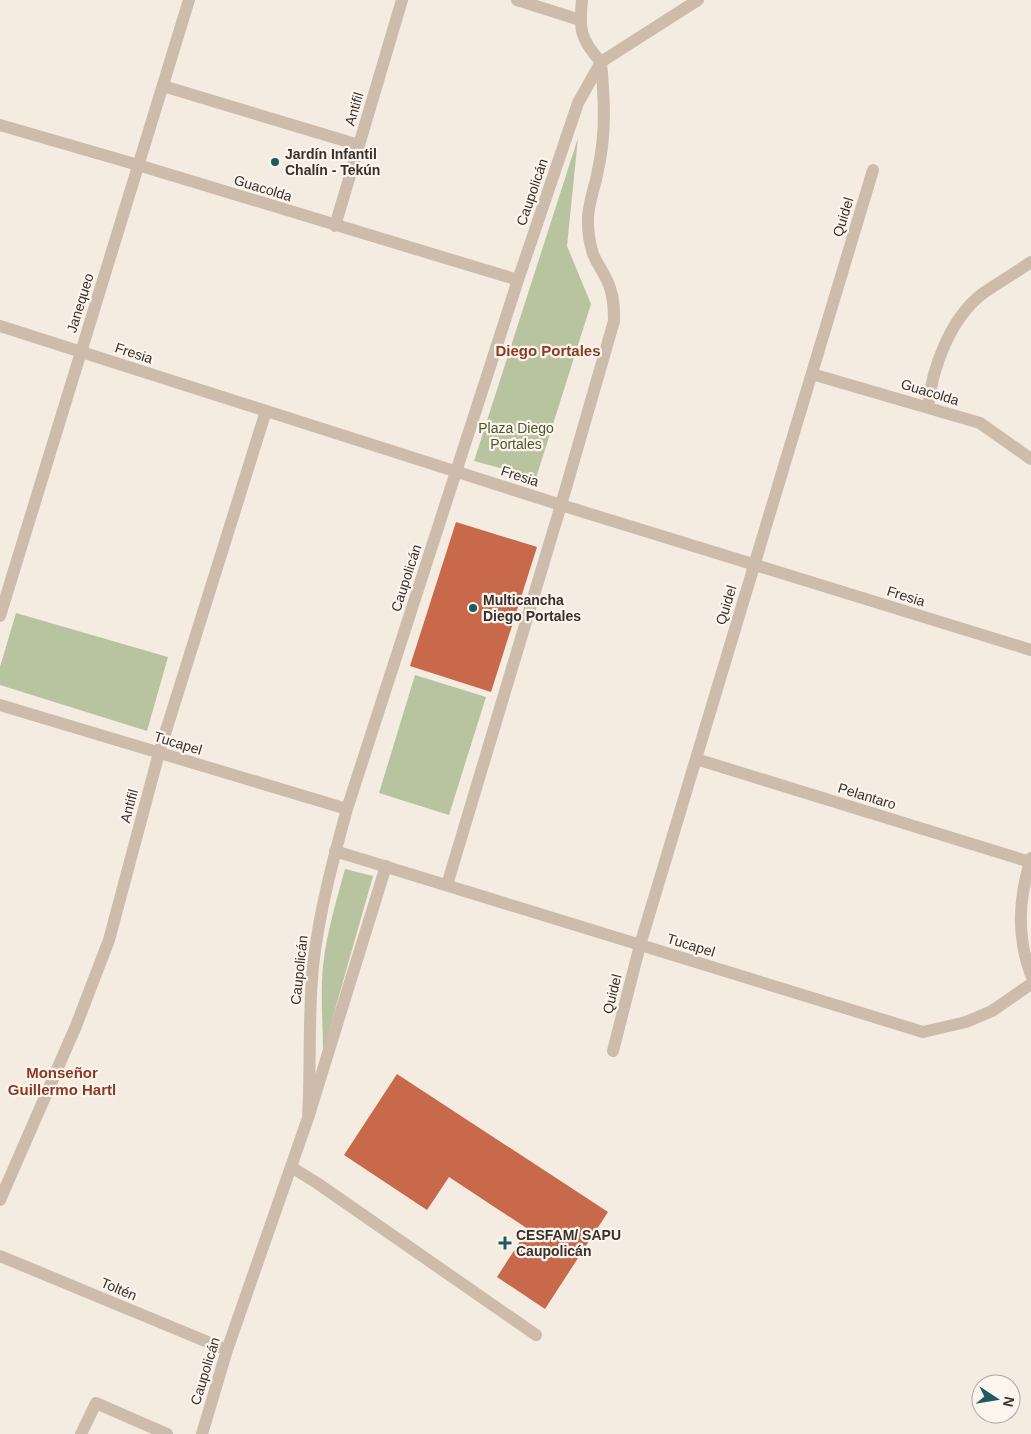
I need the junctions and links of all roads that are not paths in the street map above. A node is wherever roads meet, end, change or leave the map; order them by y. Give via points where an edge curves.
1 (189, 0) edge
2 (402, 0) edge
3 (517, 0) edge
4 (582, 0) edge
5 (698, 0) edge
6 (580, 20) junction
7 (601, 62) junction
8 (163, 86) junction
9 (0, 125) edge
10 (359, 145) junction
11 (138, 165) junction
12 (873, 170) dead end
13 (336, 226) junction
14 (1031, 262) edge
15 (518, 280) junction
16 (0, 326) edge
17 (81, 352) junction
18 (812, 374) junction
19 (928, 407) junction
20 (266, 411) junction
21 (1031, 459) edge
22 (456, 471) junction
23 (561, 505) junction
24 (754, 564) junction
25 (0, 616) edge
26 (1031, 650) edge
27 (0, 705) edge
28 (159, 753) junction
29 (696, 759) junction
30 (347, 809) junction
31 (335, 850) junction
32 (1030, 860) edge
33 (386, 866) junction
34 (447, 885) junction
35 (640, 945) junction
36 (1031, 974) edge
37 (1031, 984) edge
38 (613, 1050) dead end
39 (308, 1118) junction
40 (291, 1167) junction
41 (0, 1200) edge
42 (0, 1256) edge
43 (536, 1335) dead end
44 (227, 1350) junction
45 (81, 1434) edge
46 (167, 1434) edge
47 (202, 1434) edge

1 - 8 street, Janequeo
2 - 10 street, Antifil
3 - 6 street
4 - 6 street
5 - 7 street, Caupolicán
6 - 7 street via 585,41
7 - 15 street, Caupolicán via 578,102
7 - 23 street via 603,130 588,222 593,254 611,289 614,321
8 - 10 street
8 - 11 street, Janequeo
9 - 11 street, Guacolda
10 - 13 street, Antifil
11 - 13 street, Guacolda
11 - 17 street, Janequeo
12 - 18 street, Quidel
13 - 15 street, Guacolda
14 - 19 street via 981,295 957,324 936,363
15 - 22 street, Caupolicán
16 - 17 street, Fresia
17 - 20 street, Fresia
17 - 25 street, Janequeo
18 - 19 street, Guacolda
18 - 24 street, Quidel
19 - 21 street, Guacolda via 980,423
20 - 22 street, Fresia
20 - 28 street, Antifil
22 - 23 street, Fresia
22 - 30 street, Caupolicán
23 - 24 street, Fresia
23 - 34 street
24 - 26 street, Fresia
24 - 29 street, Quidel
27 - 28 street, Tucapel
28 - 30 street, Tucapel
28 - 41 street, Antifil via 109,940 76,1026
29 - 32 street, Pelantaro
29 - 35 street, Quidel
30 - 31 street, Caupolicán
31 - 33 street, Tucapel
31 - 39 street, Caupolicán via 313,966
32 - 36 street via 1020,906 1020,928
33 - 34 street, Tucapel
33 - 39 street, Caupolicán
34 - 35 street, Tucapel
35 - 37 street, Tucapel via 923,1032 966,1022 992,1010
35 - 38 street, Quidel
39 - 40 street, Caupolicán
40 - 43 street
40 - 44 street, Caupolicán
42 - 44 street, Toltén
44 - 47 street, Caupolicán
45 - 46 street via 96,1403

